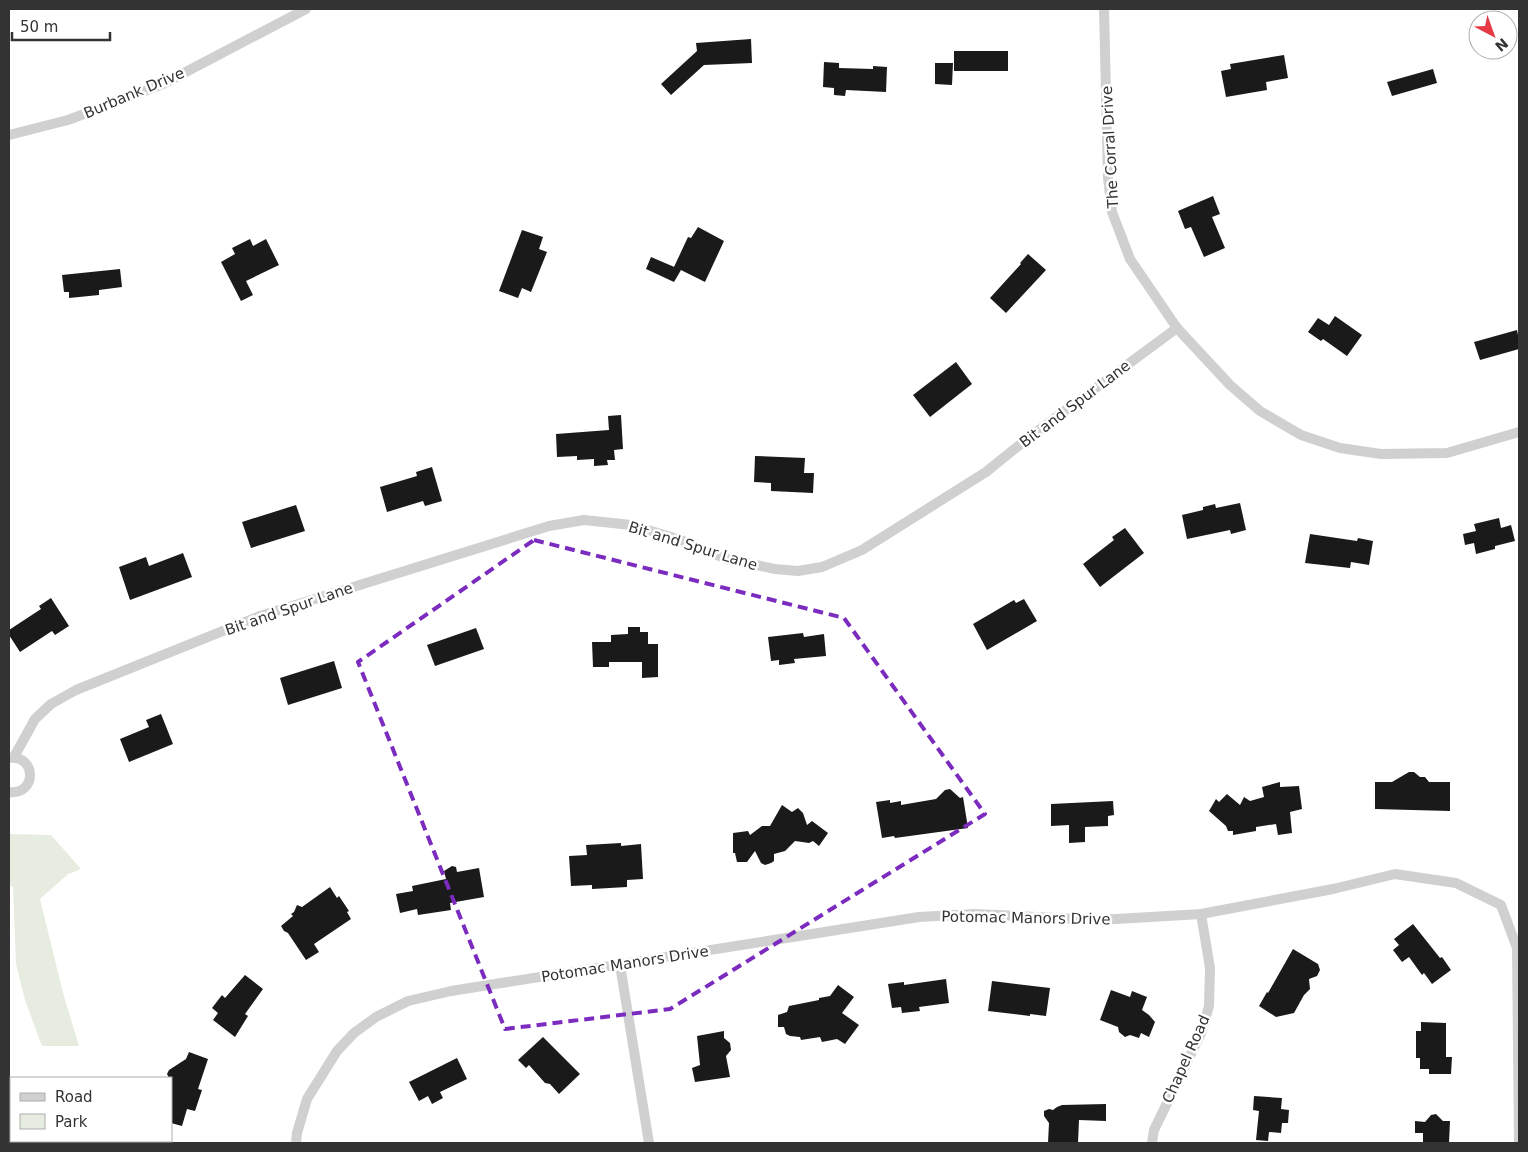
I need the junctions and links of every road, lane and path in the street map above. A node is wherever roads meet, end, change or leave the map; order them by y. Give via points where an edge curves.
1 (306, 9) edge
2 (1104, 9) edge
3 (9, 135) edge
4 (1177, 328) junction
5 (1519, 432) edge
6 (12, 757) edge
7 (9, 792) edge
8 (1201, 914) junction
9 (620, 965) junction
10 (296, 1143) edge
11 (648, 1143) edge
12 (1152, 1143) edge
13 (1519, 1143) edge

1 - 3 street, Burbank Drive via 163,84 68,120
2 - 4 street, The Corral Drive via 1108,178 1112,212 1130,259
4 - 5 street, The Corral Drive via 1230,385 1260,411 1301,435 1340,448 1381,454 1447,453
4 - 6 street, Bit and Spur Lane via 986,472 862,550 822,567 775,569 746,563 631,525 584,520 549,526 260,616 76,690 51,704 35,719
6 - 7 street, Bit and Spur Lane via 24,761 30,776 22,790
8 - 9 street, Potomac Manors Drive via 1099,920 975,914 920,917
8 - 12 street, Chapel Road via 1210,968 1209,1006 1202,1031 1154,1130
8 - 13 street, Potomac Manors Drive via 1395,874 1456,883 1501,905 1516,948
9 - 10 street, Potomac Manors Drive via 408,1001 376,1017 337,1050 307,1099
9 - 11 street

